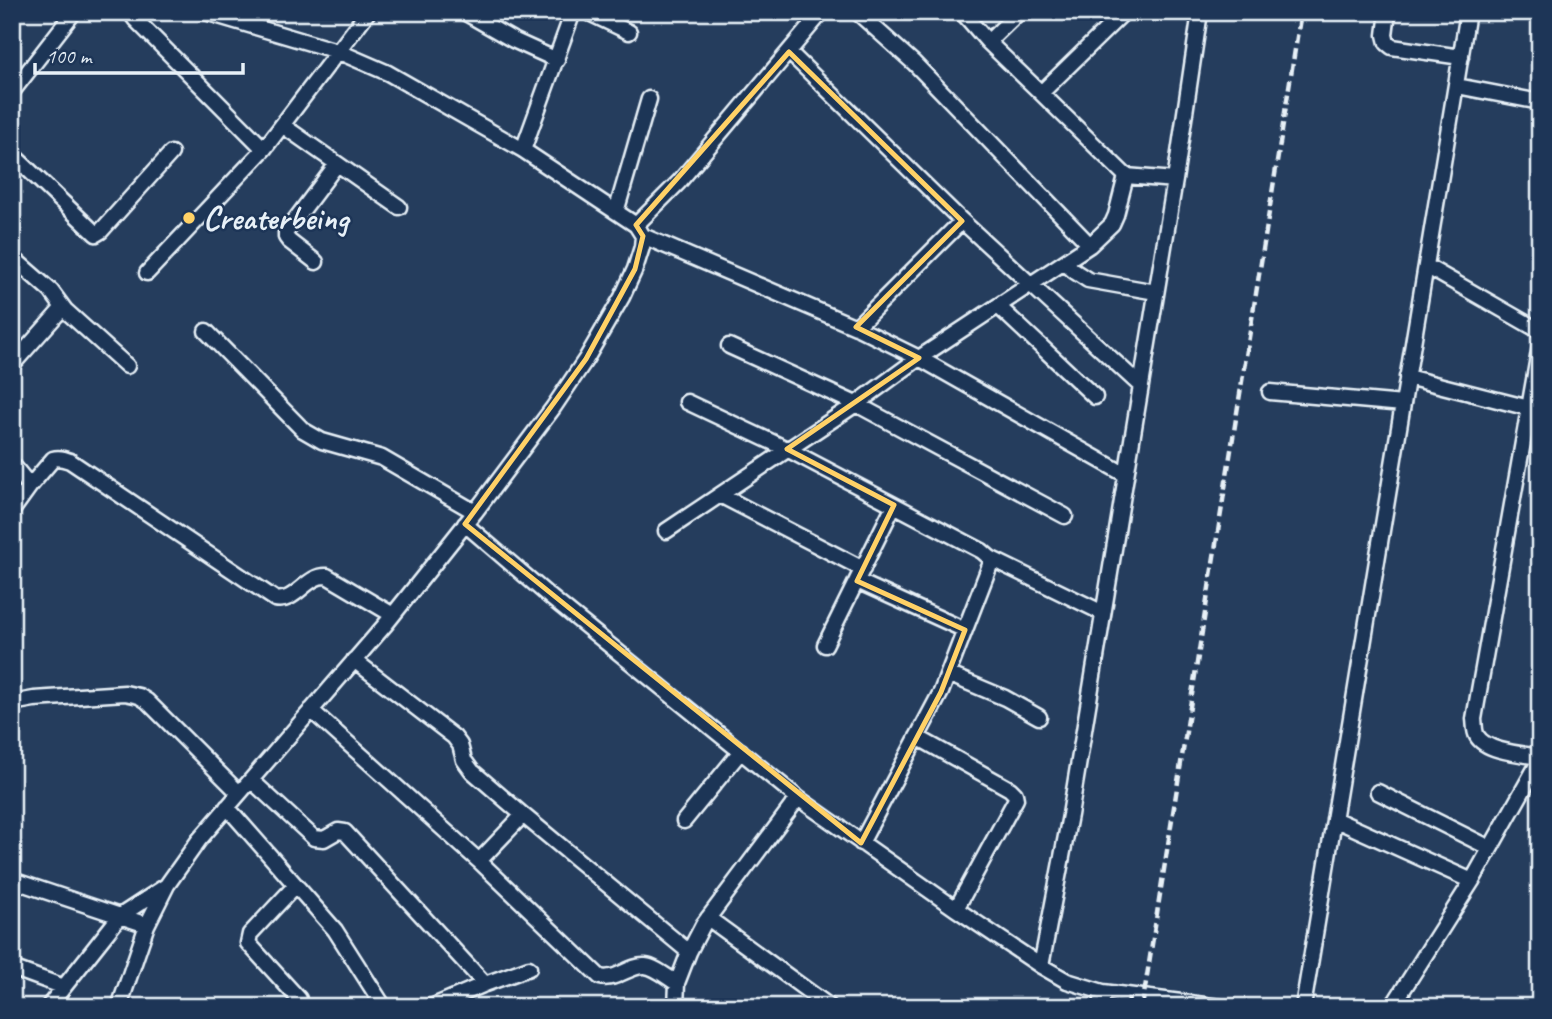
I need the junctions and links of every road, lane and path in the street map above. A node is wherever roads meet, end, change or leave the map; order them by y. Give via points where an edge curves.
1 (74, 12) edge
2 (130, 12) edge
3 (205, 12) edge
4 (368, 12) edge
5 (464, 12) edge
6 (573, 12) edge
7 (587, 12) edge
8 (822, 12) edge
9 (856, 12) edge
10 (962, 12) edge
11 (1019, 12) edge
12 (1124, 12) edge
13 (1200, 12) edge
14 (1388, 12) edge
15 (1468, 12) edge
16 (629, 32) dead end
17 (988, 42) junction
18 (337, 51) junction
19 (789, 52) junction
20 (1461, 57) junction
21 (557, 60) junction
22 (1457, 86) junction
23 (12, 92) edge
24 (1041, 93) junction
25 (649, 99) dead end
26 (1540, 102) edge
27 (282, 125) junction
28 (264, 149) junction
29 (523, 150) junction
30 (171, 153) dead end
31 (12, 154) edge
32 (337, 164) junction
33 (1126, 176) junction
34 (1175, 180) junction
35 (399, 207) dead end
36 (616, 212) junction
37 (962, 221) junction
38 (639, 230) junction
39 (1090, 245) junction
40 (12, 257) edge
41 (316, 262) dead end
42 (1065, 262) junction
43 (1426, 266) junction
44 (147, 273) dead end
45 (1031, 285) junction
46 (1156, 292) junction
47 (999, 307) junction
48 (65, 310) junction
49 (856, 327) junction
50 (206, 331) dead end
51 (1540, 331) edge
52 (729, 346) dead end
53 (1540, 346) edge
54 (919, 358) junction
55 (12, 365) edge
56 (127, 366) dead end
57 (1538, 373) edge
58 (1407, 377) junction
59 (1141, 386) junction
60 (1270, 392) dead end
61 (1095, 397) dead end
62 (687, 402) dead end
63 (856, 404) junction
64 (1403, 404) junction
65 (1529, 408) junction
66 (787, 449) junction
67 (12, 464) edge
68 (1126, 475) junction
69 (30, 486) junction
70 (720, 495) junction
71 (894, 505) junction
72 (12, 511) edge
73 (475, 512) junction
74 (1065, 516) dead end
75 (465, 524) junction
76 (666, 531) dead end
77 (990, 558) junction
78 (860, 575) junction
79 (1103, 613) junction
80 (393, 615) junction
81 (965, 630) junction
82 (825, 645) dead end
83 (354, 660) junction
84 (948, 674) junction
85 (12, 703) edge
86 (311, 710) junction
87 (1039, 717) dead end
88 (917, 737) junction
89 (741, 751) junction
90 (1540, 758) edge
91 (251, 780) junction
92 (1378, 792) dead end
93 (239, 793) junction
94 (798, 798) junction
95 (227, 807) junction
96 (523, 816) junction
97 (1334, 819) junction
98 (684, 821) dead end
99 (861, 843) junction
100 (1490, 848) junction
101 (479, 861) junction
102 (12, 880) edge
103 (1472, 881) junction
104 (167, 885) junction
105 (296, 885) junction
106 (956, 909) junction
107 (120, 916) junction
108 (708, 918) junction
109 (147, 925) junction
110 (689, 952) junction
111 (1041, 966) junction
112 (12, 968) edge
113 (529, 968) dead end
114 (677, 983) junction
115 (485, 984) junction
116 (64, 986) junction
117 (299, 999) dead end
118 (1102, 1000) edge
119 (1193, 1004) edge
120 (48, 1007) edge
121 (119, 1007) edge
122 (384, 1007) edge
123 (431, 1007) edge
124 (676, 1007) edge
125 (830, 1007) edge
126 (1220, 1007) edge
127 (1303, 1007) edge
128 (1392, 1007) edge

1 - 23 street
2 - 28 street
3 - 18 street
4 - 18 street
5 - 21 street
6 - 21 street
7 - 16 street
8 - 19 street
9 - 39 street via 914,63
10 - 17 street
11 - 17 street
12 - 24 street
13 - 34 street
14 - 20 street via 1385,34 1392,47
15 - 20 street
17 - 24 street
18 - 27 street
18 - 29 street via 388,73
19 - 37 street
19 - 38 street
20 - 22 street
21 - 29 street
22 - 26 street
22 - 43 street
24 - 33 street
25 - 36 street
27 - 28 street
27 - 32 street
28 - 44 street
29 - 36 street
30 - 31 street via 96,234
32 - 35 street
32 - 41 street via 286,232 289,241
33 - 34 street
33 - 39 street via 1112,224
34 - 46 street
36 - 38 street
37 - 45 street
37 - 49 street
38 - 49 street
38 - 73 street via 642,247 635,269 586,359
39 - 42 street
40 - 48 street via 51,291
42 - 45 street
42 - 46 street via 1088,280
43 - 51 street
43 - 58 street
45 - 47 street
45 - 59 street
46 - 59 street
47 - 54 street
47 - 61 street
48 - 55 street
48 - 56 street
49 - 54 street
50 - 73 street via 303,430 322,441 382,458
52 - 63 street
53 - 57 street
54 - 63 street
54 - 68 street
57 - 65 street
58 - 64 street
58 - 65 street
59 - 68 street
60 - 64 street
62 - 66 street
63 - 66 street
63 - 74 street
64 - 97 street
65 - 90 street via 1474,719 1475,733 1482,742
66 - 70 street
66 - 71 street
67 - 69 street
68 - 79 street
69 - 72 street
69 - 80 street via 53,459 70,461 275,599 286,600 316,578 327,576
70 - 76 street
70 - 78 street
71 - 77 street
71 - 78 street
73 - 75 street
75 - 80 street
75 - 89 street
77 - 79 street
77 - 81 street
78 - 81 street
78 - 82 street
79 - 111 street
80 - 83 street
81 - 84 street
83 - 86 street
83 - 96 street via 454,737 472,771
84 - 87 street
84 - 88 street
85 - 93 street via 125,693 139,696
86 - 91 street
86 - 101 street
88 - 99 street
88 - 106 street via 1015,794
89 - 94 street
89 - 98 street
90 - 100 street
91 - 93 street
91 - 115 street via 314,838 345,832
92 - 100 street
93 - 95 street
94 - 99 street
94 - 108 street
95 - 104 street
95 - 105 street
96 - 101 street
96 - 110 street
97 - 103 street
97 - 127 street
99 - 106 street
100 - 103 street
101 - 114 street via 600,977 611,978 645,966
102 - 107 street
103 - 128 street
104 - 107 street
104 - 109 street
105 - 117 street via 250,934 248,943
105 - 122 street via 335,930
106 - 111 street
107 - 109 street
107 - 116 street
108 - 110 street
108 - 125 street
109 - 121 street
110 - 114 street
111 - 118 street
112 - 116 street
113 - 115 street
114 - 124 street
115 - 123 street
116 - 120 street
118 - 119 street
119 - 126 street

